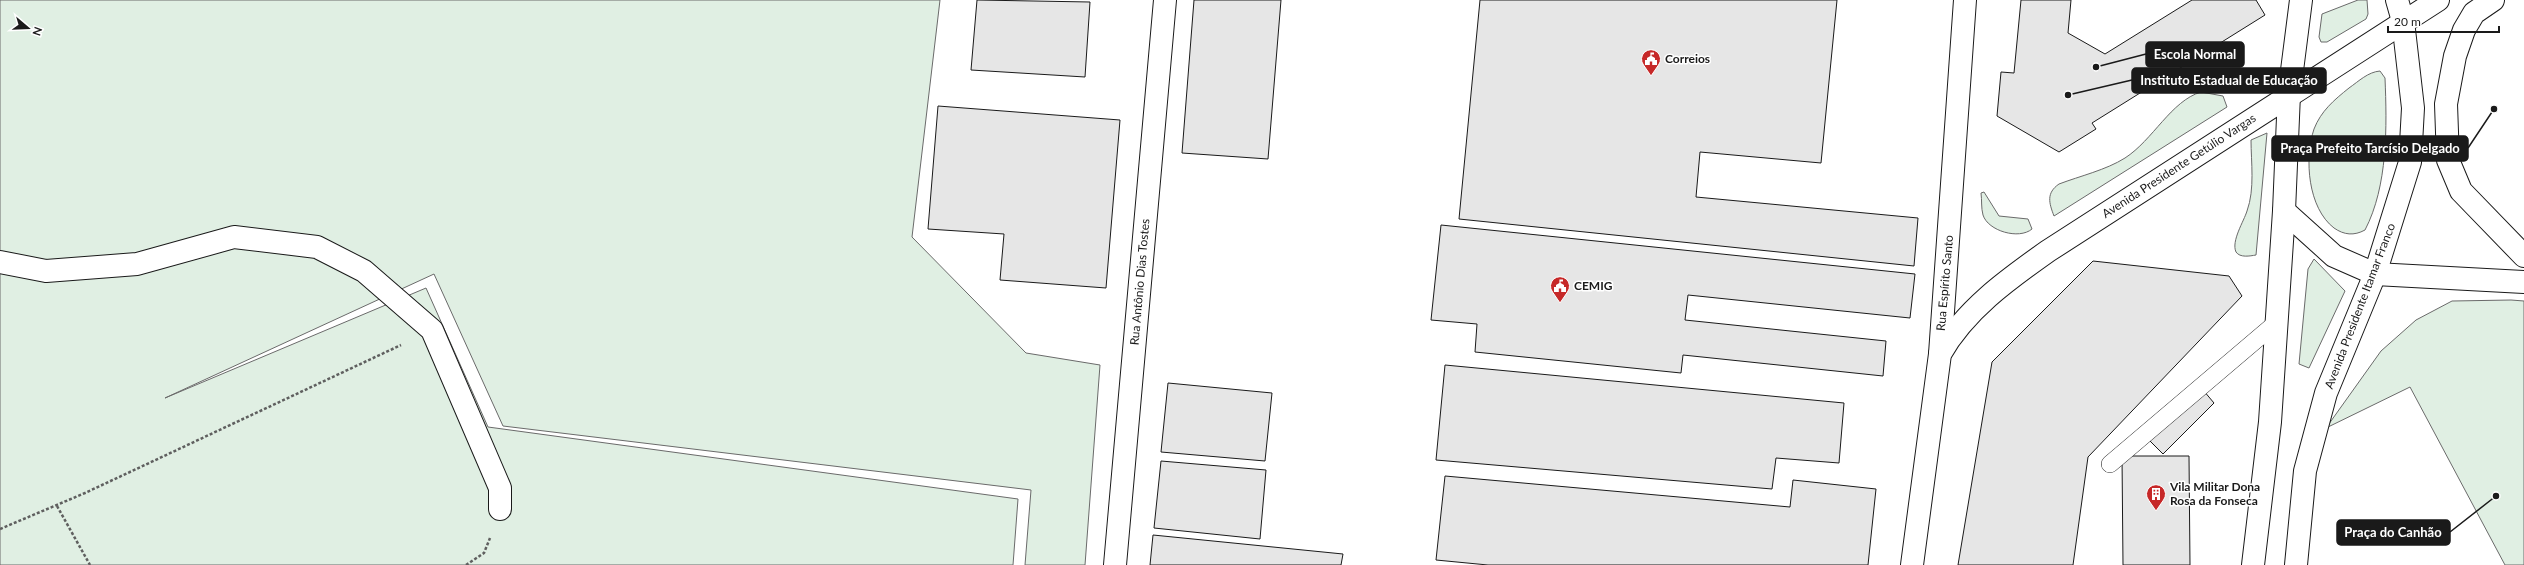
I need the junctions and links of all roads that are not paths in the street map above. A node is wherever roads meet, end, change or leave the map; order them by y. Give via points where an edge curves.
1 (1165, 0) edge
2 (1965, 0) edge
3 (2301, 0) edge
4 (2397, 0) edge
5 (2438, 0) edge
6 (2493, 0) edge
7 (2403, 21) junction
8 (2289, 94) junction
9 (2284, 211) junction
10 (2524, 256) edge
11 (0, 262) edge
12 (2375, 274) junction
13 (2524, 282) edge
14 (2276, 323) junction
15 (1940, 354) junction
16 (2110, 464) dead end
17 (500, 509) road end
18 (1115, 565) edge
19 (1912, 565) edge
20 (2254, 565) edge
21 (2296, 565) edge

1 - 18 main road, Rua Antônio Dias Tostes
2 - 15 main road, Rua Espírito Santo
3 - 8 main road
4 - 7 main road, Avenida Presidente Itamar Franco
5 - 7 main road, Avenida Presidente Getúlio Vargas
6 - 10 main road via 2474,13 2464,30 2455,56 2446,104 2448,160 2461,191
7 - 8 main road, Avenida Presidente Getúlio Vargas
7 - 12 main road, Avenida Presidente Itamar Franco via 2413,108 2410,162
8 - 9 main road
8 - 15 main road, Avenida Presidente Getúlio Vargas via 2006,281 1951,334
9 - 12 main road via 2334,256
9 - 14 main road
11 - 17 main road via 46,271 137,264 234,236 317,248 364,271 432,330 500,488
12 - 13 main road
12 - 21 main road, Avenida Presidente Itamar Franco via 2326,393 2305,471
14 - 16 lane
14 - 20 main road via 2270,422
15 - 19 main road, Rua Espírito Santo

